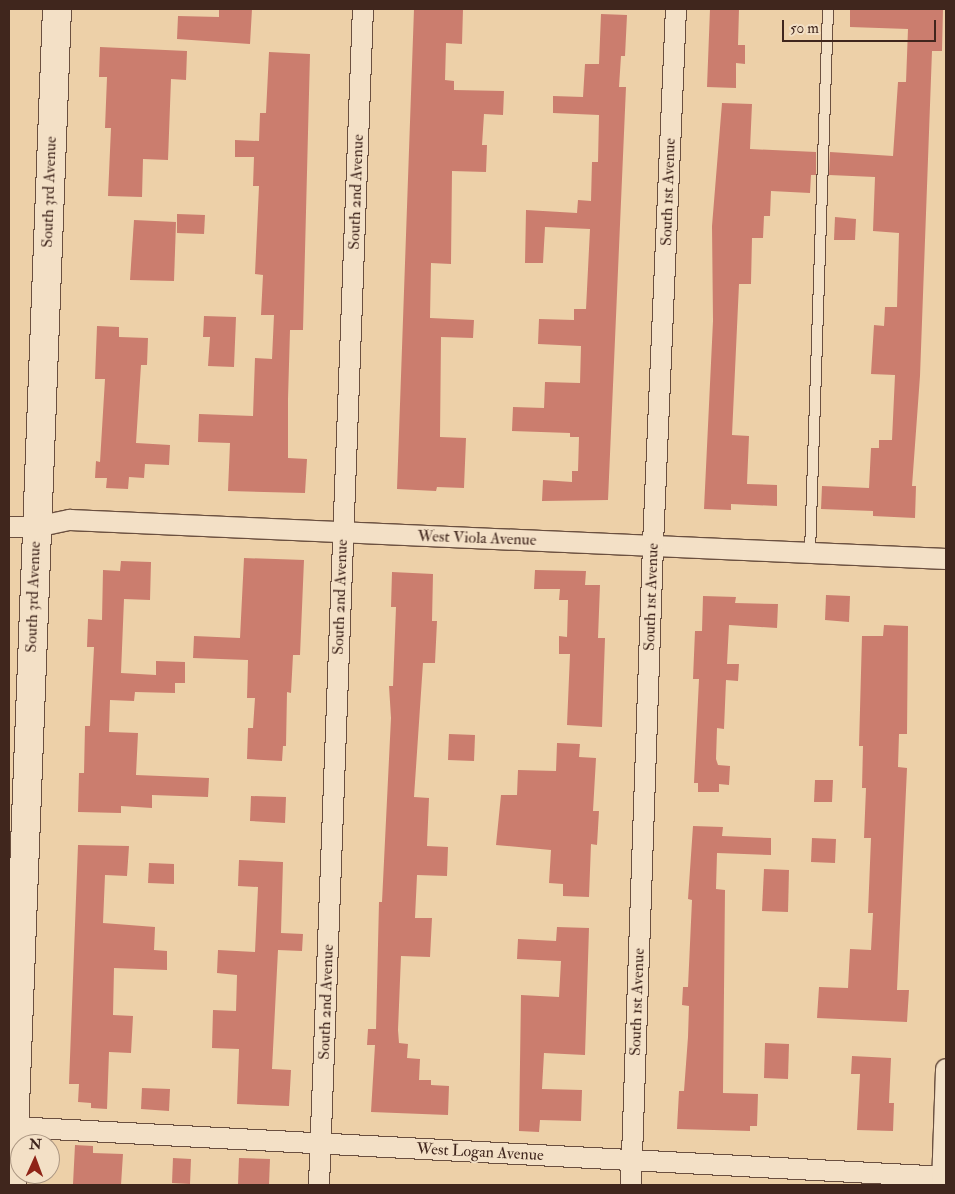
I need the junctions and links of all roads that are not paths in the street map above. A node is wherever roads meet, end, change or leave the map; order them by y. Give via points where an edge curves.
1 (57, 9) edge
2 (363, 9) edge
3 (676, 9) edge
4 (828, 9) edge
5 (9, 527) edge
6 (36, 527) junction
7 (343, 533) junction
8 (653, 544) junction
9 (810, 552) junction
10 (946, 559) edge
11 (946, 1070) edge
12 (14, 1127) junction
13 (320, 1143) junction
14 (632, 1159) junction
15 (944, 1179) edge
16 (12, 1185) edge
17 (319, 1185) edge
18 (631, 1185) edge

1 - 6 street, South 3rd Avenue
2 - 7 street, South 2nd Avenue
3 - 8 street, South 1st Avenue
4 - 9 lane
5 - 6 street, West Viola Avenue
6 - 7 street, West Viola Avenue via 70,520
6 - 12 street, South 3rd Avenue
7 - 8 street, West Viola Avenue
7 - 13 street, South 2nd Avenue
8 - 9 street, West Viola Avenue
8 - 14 street, South 1st Avenue
9 - 10 street, West Viola Avenue
11 - 15 street
12 - 13 street, West Logan Avenue
12 - 16 street, South 3rd Avenue
13 - 14 street, West Logan Avenue
13 - 17 street, South 2nd Avenue
14 - 15 street, West Logan Avenue
14 - 18 street, South 1st Avenue

